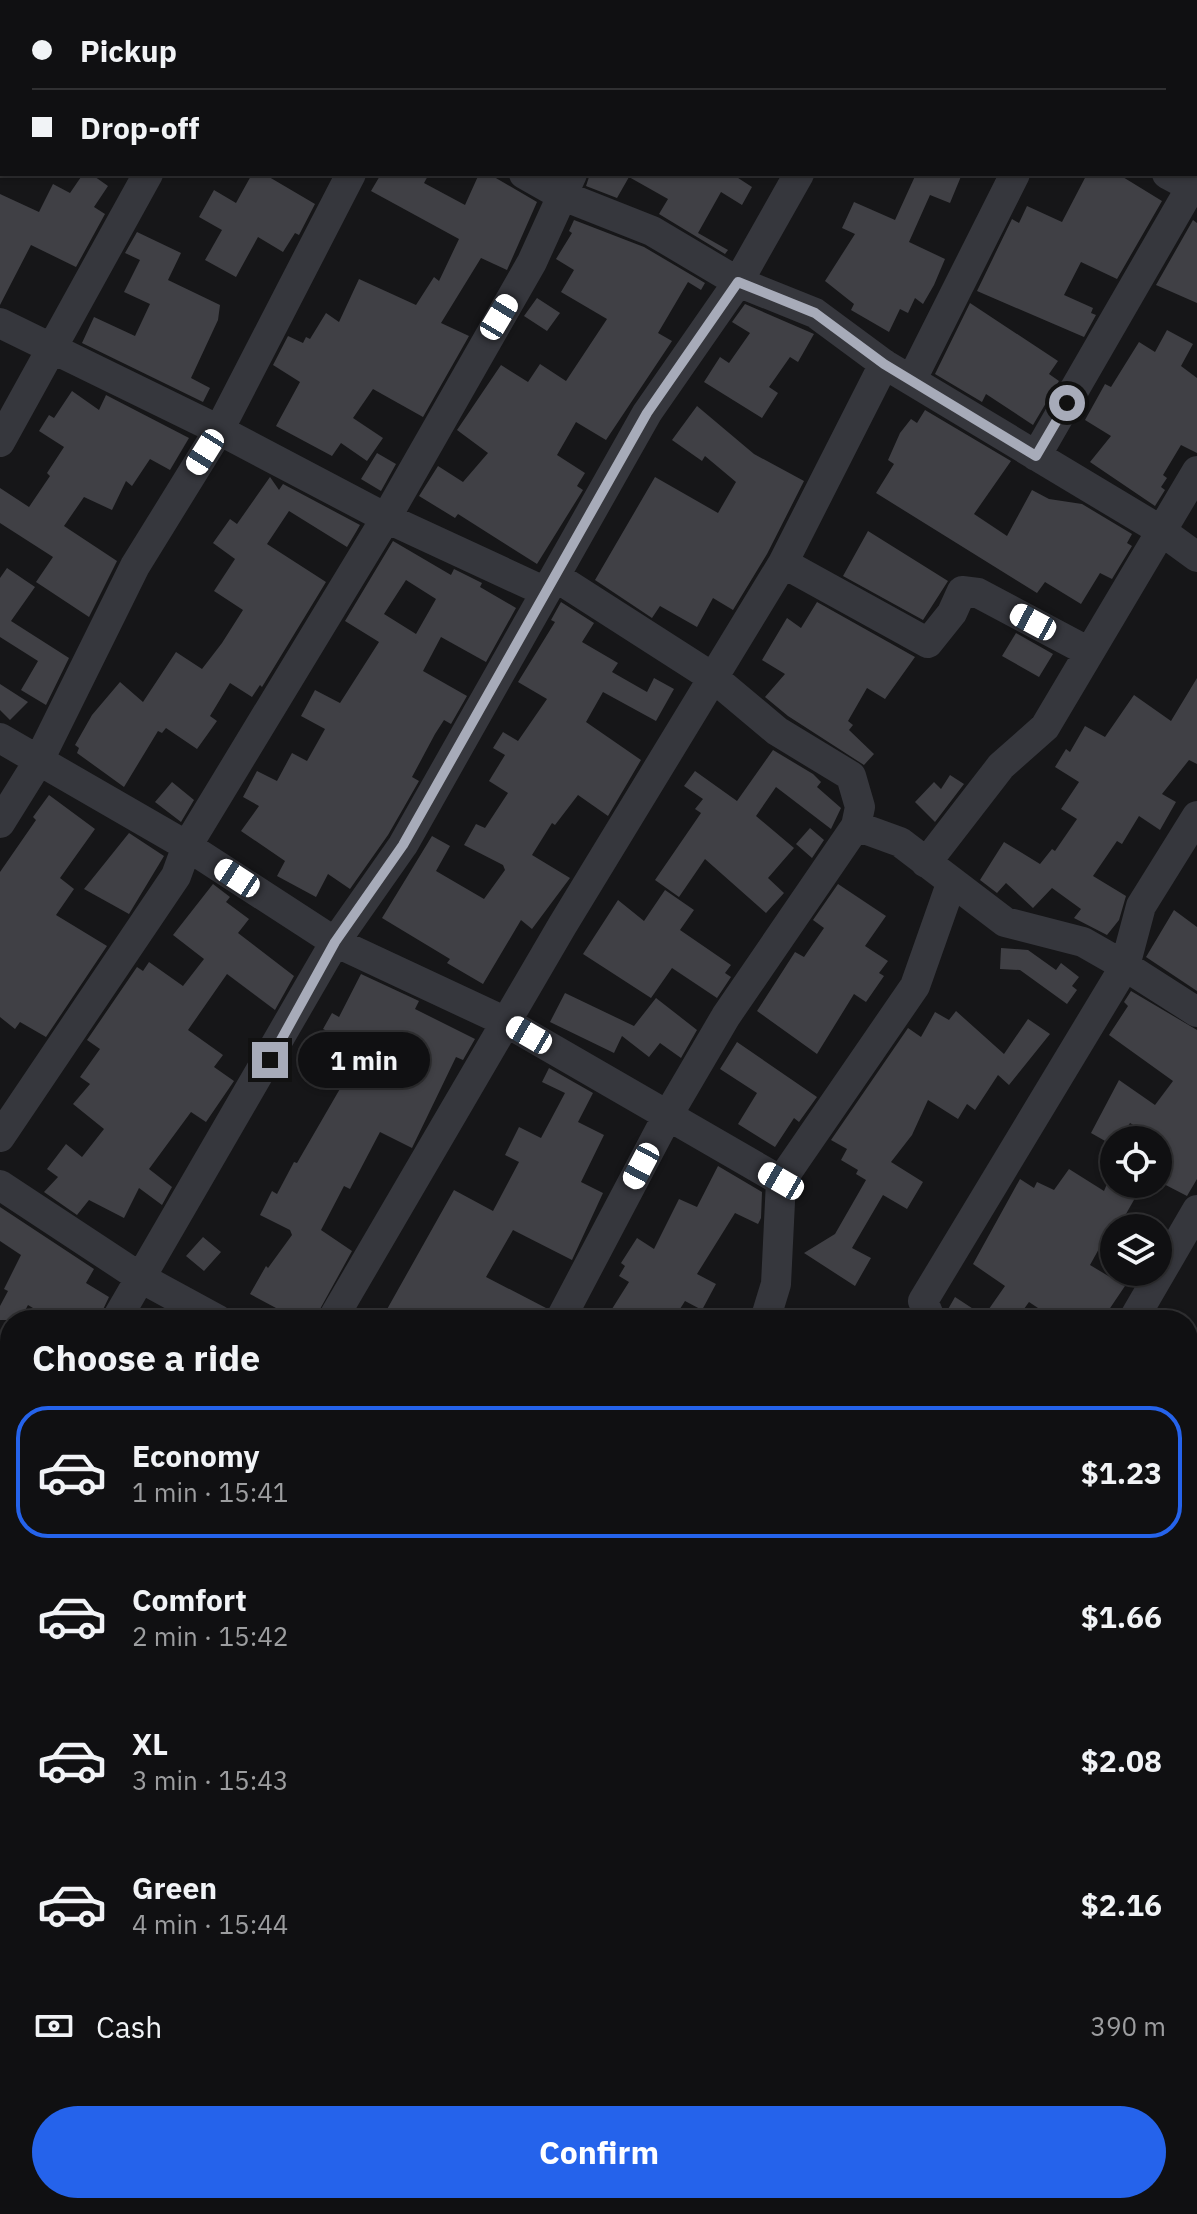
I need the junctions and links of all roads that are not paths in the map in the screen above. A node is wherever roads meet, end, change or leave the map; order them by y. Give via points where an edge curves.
1 (147, 176) edge
2 (350, 176) edge
3 (532, 176) edge
4 (798, 176) edge
5 (1014, 176) edge
6 (1188, 182) edge
7 (566, 185) edge
8 (738, 282) junction
9 (0, 323) edge
10 (49, 350) junction
11 (884, 364) junction
12 (912, 379) junction
13 (219, 430) junction
14 (0, 442) edge
15 (1036, 456) junction
16 (1197, 471) edge
17 (386, 518) junction
18 (1160, 530) junction
19 (1197, 557) edge
20 (783, 563) junction
21 (551, 585) junction
22 (1089, 652) junction
23 (715, 679) junction
24 (0, 738) edge
25 (38, 762) junction
26 (1197, 816) edge
27 (0, 823) edge
28 (856, 826) junction
29 (187, 846) junction
30 (926, 863) junction
31 (951, 884) junction
32 (335, 942) junction
33 (1125, 966) junction
34 (1197, 1012) edge
35 (506, 1022) junction
36 (668, 1115) junction
37 (0, 1137) edge
38 (781, 1181) junction
39 (0, 1185) edge
40 (1197, 1210) edge
41 (141, 1278) junction
42 (122, 1310) edge
43 (200, 1310) edge
44 (338, 1310) edge
45 (565, 1310) edge
46 (768, 1310) edge
47 (927, 1310) edge
48 (1139, 1310) edge

1 - 10 street
2 - 13 street
3 - 7 street
4 - 8 street
5 - 12 street
6 - 15 street
7 - 8 street
7 - 17 street via 532,262
8 - 11 street via 815,313
8 - 21 street via 647,413
9 - 10 street
10 - 13 street
10 - 14 street
11 - 12 street
11 - 20 street
12 - 15 street
13 - 17 street
13 - 25 street via 135,566
15 - 18 street
16 - 18 street
17 - 21 street
17 - 29 street
18 - 19 street
18 - 22 street
20 - 22 street via 928,643 962,591 978,593
20 - 23 street
21 - 23 street
21 - 32 street via 403,845
22 - 30 street via 1045,727 1001,766
23 - 28 street via 777,731 851,776 860,807
23 - 35 street
24 - 25 street
25 - 27 street
25 - 29 street
26 - 33 street via 1141,906
28 - 30 street via 900,842
28 - 36 street via 726,1016
29 - 32 street
29 - 37 street via 176,876
30 - 31 street
31 - 33 street via 1005,922 1083,942
31 - 38 street via 915,986
32 - 35 street
32 - 41 street
33 - 34 street
33 - 47 street via 923,1301
35 - 36 street
35 - 44 street
36 - 38 street
36 - 45 street
38 - 46 street via 776,1284
39 - 41 street
40 - 48 street
41 - 42 street
41 - 43 street

